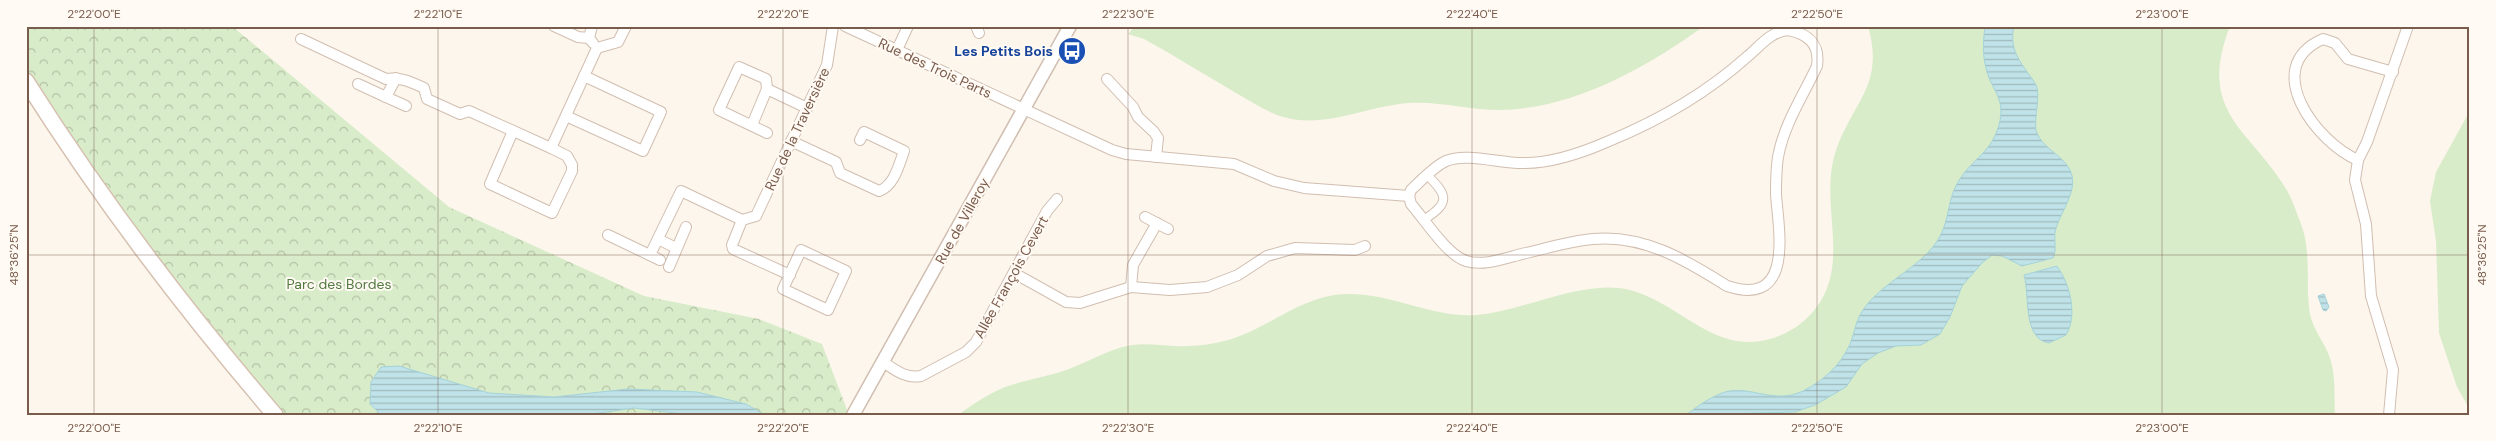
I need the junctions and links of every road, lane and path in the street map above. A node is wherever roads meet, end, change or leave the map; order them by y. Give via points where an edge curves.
1 (554, 26) edge
2 (592, 26) edge
3 (626, 26) edge
4 (833, 26) edge
5 (845, 26) edge
6 (908, 26) edge
7 (1070, 26) edge
8 (2408, 26) edge
9 (589, 38) junction
10 (301, 39) dead end
11 (597, 48) junction
12 (896, 50) junction
13 (2393, 72) junction
14 (584, 76) junction
15 (396, 78) junction
16 (1106, 78) dead end
17 (26, 81) edge
18 (358, 84) dead end
19 (767, 89) junction
20 (386, 97) junction
21 (406, 106) dead end
22 (807, 108) junction
23 (1024, 110) junction
24 (566, 116) junction
25 (752, 125) junction
26 (513, 131) junction
27 (767, 133) dead end
28 (860, 140) dead end
29 (791, 141) junction
30 (551, 148) junction
31 (1156, 157) junction
32 (2358, 160) junction
33 (1427, 175) junction
34 (1409, 196) junction
35 (1057, 199) dead end
36 (1145, 217) dead end
37 (1425, 219) junction
38 (742, 220) junction
39 (1156, 223) junction
40 (686, 227) dead end
41 (1168, 229) dead end
42 (608, 235) dead end
43 (658, 240) junction
44 (1365, 246) dead end
45 (676, 248) junction
46 (669, 267) dead end
47 (1014, 273) junction
48 (790, 275) junction
49 (1131, 287) junction
50 (883, 362) junction
51 (275, 415) edge
52 (853, 415) edge
53 (2389, 415) edge

1 - 9 street via 578,37
2 - 9 street
3 - 11 street via 618,42
4 - 22 street, Rue de la Traversière via 827,64
5 - 12 street, Rue des Trois Parts
6 - 12 street
7 - 23 street, Rue de Villeroy
8 - 13 street
9 - 11 street
10 - 15 street via 386,79
11 - 14 street
12 - 23 street, Rue des Trois Parts
13 - 32 street
13 - 32 street via 2348,59 2335,43 2323,39 2305,51 2295,72 2297,100 2304,113 2342,154
14 - 24 street
14 - 24 street via 661,112 654,128 643,151
15 - 20 street
15 - 26 street via 424,88 427,99 460,114 469,111
16 - 31 street via 1158,138
17 - 51 main road via 72,153 222,353
18 - 20 street
19 - 22 street
19 - 25 street
19 - 25 street via 766,79 739,67 719,110
20 - 21 street
22 - 29 street, Rue de la Traversière
23 - 31 street, Rue des Trois Parts via 1112,150
23 - 50 street, Rue de Villeroy
24 - 30 street
25 - 27 street
26 - 30 street
26 - 30 street via 490,184 552,213 572,165 567,156
28 - 29 street via 864,132 904,151 885,189 879,191 840,173 836,162
29 - 38 street, Rue de la Traversière via 756,216
31 - 34 street, Rue des Trois Parts via 1234,164 1274,181 1304,188
32 - 53 street via 2355,180 2366,224 2371,296 2393,370
33 - 34 street
33 - 37 street via 1444,194 1440,207
33 - 37 street via 1445,161 1454,159 1526,164 1570,155 1606,142 1641,127 1704,91 1780,31 1806,35 1816,48 1817,66 1792,114 1778,157 1779,262 1774,274 1759,287 1732,287 1672,253 1613,238 1568,243 1486,262 1467,262 1452,252
34 - 37 street via 1411,204
35 - 47 street, Allée François Cevert
36 - 39 street
38 - 43 street via 681,191
38 - 48 street via 733,249
39 - 41 street
39 - 49 street via 1133,265
40 - 45 street
42 - 43 street via 655,258
43 - 45 street
44 - 49 street via 1355,250 1309,247 1282,250 1232,279 1206,287 1170,290
45 - 46 street
47 - 49 street via 1073,304
47 - 50 street, Allée François Cevert via 976,342 966,352 914,378
48 - 48 street via 783,289 828,310 846,271 801,250
50 - 52 street, Rue de Villeroy

